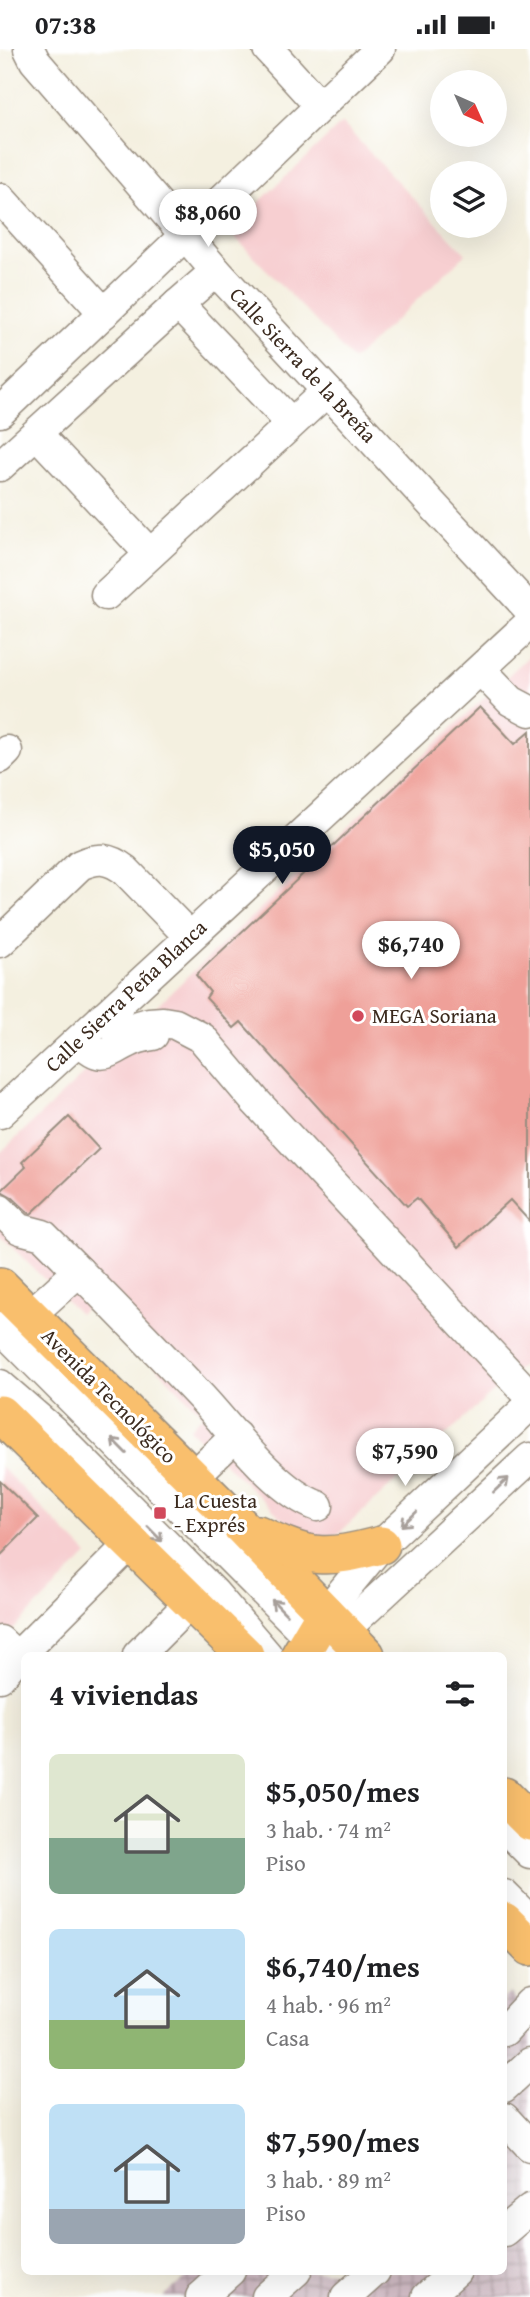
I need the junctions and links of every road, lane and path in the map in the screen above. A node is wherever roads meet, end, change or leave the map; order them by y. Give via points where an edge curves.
1 (29, 49) edge
2 (268, 49) edge
3 (380, 49) edge
4 (320, 106) junction
5 (0, 198) edge
6 (185, 236) junction
7 (216, 271) junction
8 (178, 304) junction
9 (104, 313) junction
10 (327, 391) junction
11 (0, 412) edge
12 (291, 423) junction
13 (37, 434) junction
14 (0, 467) edge
15 (150, 554) junction
16 (106, 595) dead end
17 (530, 610) edge
18 (530, 623) edge
19 (481, 670) junction
20 (530, 711) edge
21 (190, 936) junction
22 (0, 942) edge
23 (103, 1017) junction
24 (80, 1040) junction
25 (224, 1062) junction
26 (0, 1113) edge
27 (0, 1210) edge
28 (79, 1271) junction
29 (0, 1286) edge
30 (14, 1321) edge
31 (0, 1385) edge
32 (530, 1396) edge
33 (530, 1405) edge
34 (0, 1414) edge
35 (236, 1436) junction
36 (530, 1458) edge
37 (192, 1478) junction
38 (318, 1506) dead end
39 (242, 1527) junction
40 (131, 1543) junction
41 (381, 1545) junction
42 (191, 1602) junction
43 (328, 1641) edge
44 (141, 1652) edge
45 (242, 1652) edge
46 (264, 1652) edge
47 (6, 1658) edge
48 (517, 1811) edge
49 (530, 1853) edge
50 (507, 1898) edge
51 (530, 1921) edge
52 (507, 1924) edge
53 (530, 1947) edge
54 (530, 2003) edge
55 (507, 2028) edge
56 (530, 2063) edge
57 (507, 2084) edge
58 (507, 2123) edge
59 (522, 2146) edge
60 (530, 2209) edge
61 (507, 2228) edge
62 (227, 2275) edge
63 (230, 2275) edge
64 (292, 2275) edge
65 (371, 2275) edge
66 (452, 2275) edge
67 (201, 2297) edge
68 (247, 2297) edge
69 (267, 2297) edge
70 (346, 2297) edge
71 (427, 2297) edge

1 - 6 street, Calle Sierra de la Breña
2 - 4 street
3 - 4 street
4 - 6 street
5 - 9 street
6 - 7 street, Calle Sierra de la Breña
6 - 9 street
7 - 8 street
7 - 10 street, Calle Sierra de la Breña
8 - 12 street
8 - 13 street
9 - 11 street
10 - 12 street
10 - 17 street, Calle Sierra de la Breña
12 - 15 street
13 - 14 street
13 - 15 street
15 - 16 street
18 - 19 street, Calle Sierra Peña Blanca
19 - 20 street via 511,701
19 - 21 street, Calle Sierra Peña Blanca
21 - 22 street via 125,870 104,858 80,865
21 - 23 street, Calle Sierra Peña Blanca
23 - 24 street, Calle Sierra Peña Blanca
23 - 25 street via 125,1030 149,1023 175,1024 202,1038
24 - 25 street via 91,1052 102,1054 135,1039 166,1035
24 - 26 street, Calle Sierra Peña Blanca
25 - 32 street
27 - 28 street via 20,1229 43,1235
28 - 30 street
28 - 35 street
29 - 30 main road, Avenida Tecnológico
30 - 37 main road, Avenida Tecnológico
43 -> 30 street
31 -> 46 street via 52,1430 179,1557
33 -> 41 street
34 - 40 main road
35 - 37 street
35 - 38 street via 272,1475
43 -> 36 street
37 - 39 main road, Avenida Tecnológico
39 - 41 main road via 312,1555 344,1555
39 - 43 main road, Avenida Tecnológico
40 - 42 main road
40 - 47 street
41 - 43 street
42 - 44 street
42 - 45 main road
48 - 49 street
50 - 51 street
52 - 53 main road
54 - 55 street
56 - 57 street
58 - 59 street
60 - 61 street
62 - 67 street
63 - 68 street
64 - 69 street
65 - 70 street
66 - 71 street

